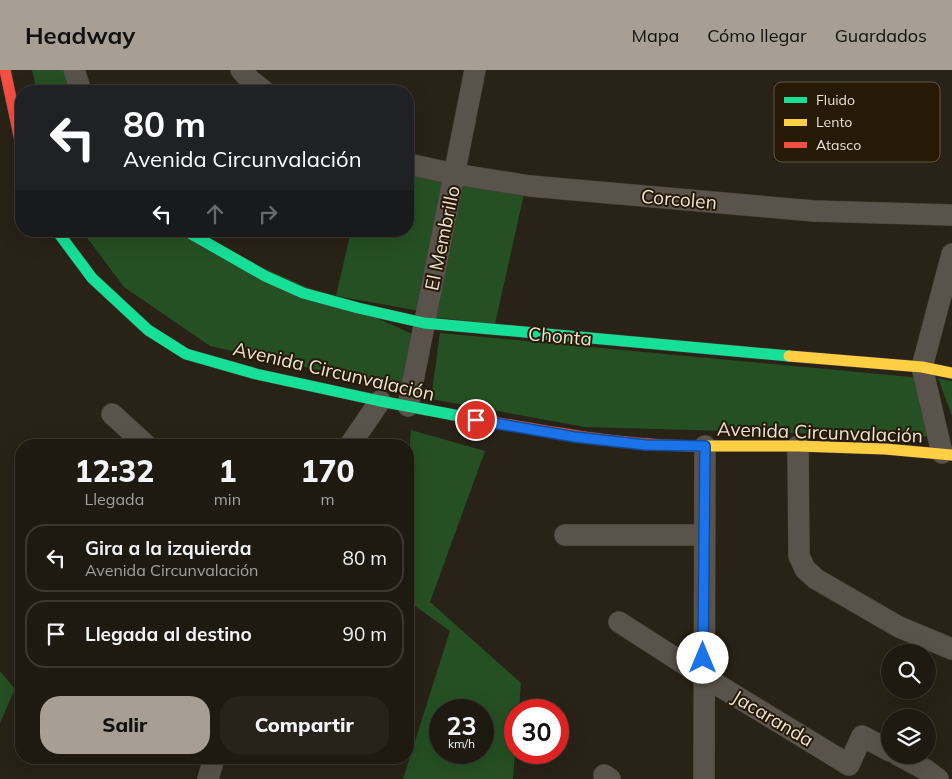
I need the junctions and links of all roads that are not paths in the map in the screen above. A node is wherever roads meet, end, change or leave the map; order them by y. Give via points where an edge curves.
1 (5, 70) edge
2 (74, 70) edge
3 (241, 70) edge
4 (475, 70) edge
5 (79, 85) edge
6 (256, 85) edge
7 (15, 117) edge
8 (414, 165) edge
9 (455, 174) junction
10 (952, 215) edge
11 (61, 237) edge
12 (197, 237) edge
13 (952, 254) edge
14 (424, 323) junction
15 (922, 367) junction
16 (952, 373) edge
17 (380, 401) junction
18 (408, 406) junction
19 (112, 414) dead end
20 (139, 439) edge
21 (354, 439) edge
22 (705, 446) junction
23 (798, 446) junction
24 (947, 454) edge
25 (565, 535) dead end
26 (704, 535) junction
27 (619, 622) dead end
28 (952, 649) edge
29 (703, 676) junction
30 (881, 746) edge
31 (212, 764) edge
32 (915, 764) edge
33 (208, 779) edge
34 (704, 779) edge
35 (938, 779) edge

1 - 7 street
2 - 5 street
3 - 6 street
4 - 9 street, El Membrillo
8 - 9 street, Corcolen
9 - 10 street, Corcolen via 530,186 814,211
9 - 14 street, El Membrillo
11 - 17 street, Avenida Circunvalación via 92,278 148,330 186,354 256,374
12 - 14 street, Chonta via 265,276 303,293
13 - 15 street
14 - 15 street, Chonta
14 - 18 street, El Membrillo
15 - 16 street, Chonta
15 - 24 street
17 - 18 street, Avenida Circunvalación
17 - 21 street
18 - 22 street, Avenida Circunvalación via 575,437 646,445
19 - 20 street
22 - 23 street, Avenida Circunvalación
22 - 26 street
23 - 24 street, Avenida Circunvalación
23 - 28 street via 799,556 805,569 816,579 900,627
25 - 26 street
26 - 29 street
27 - 29 street, Jacaranda
29 - 30 street, Jacaranda via 849,765 862,736
29 - 34 street
31 - 33 street
32 - 35 street

